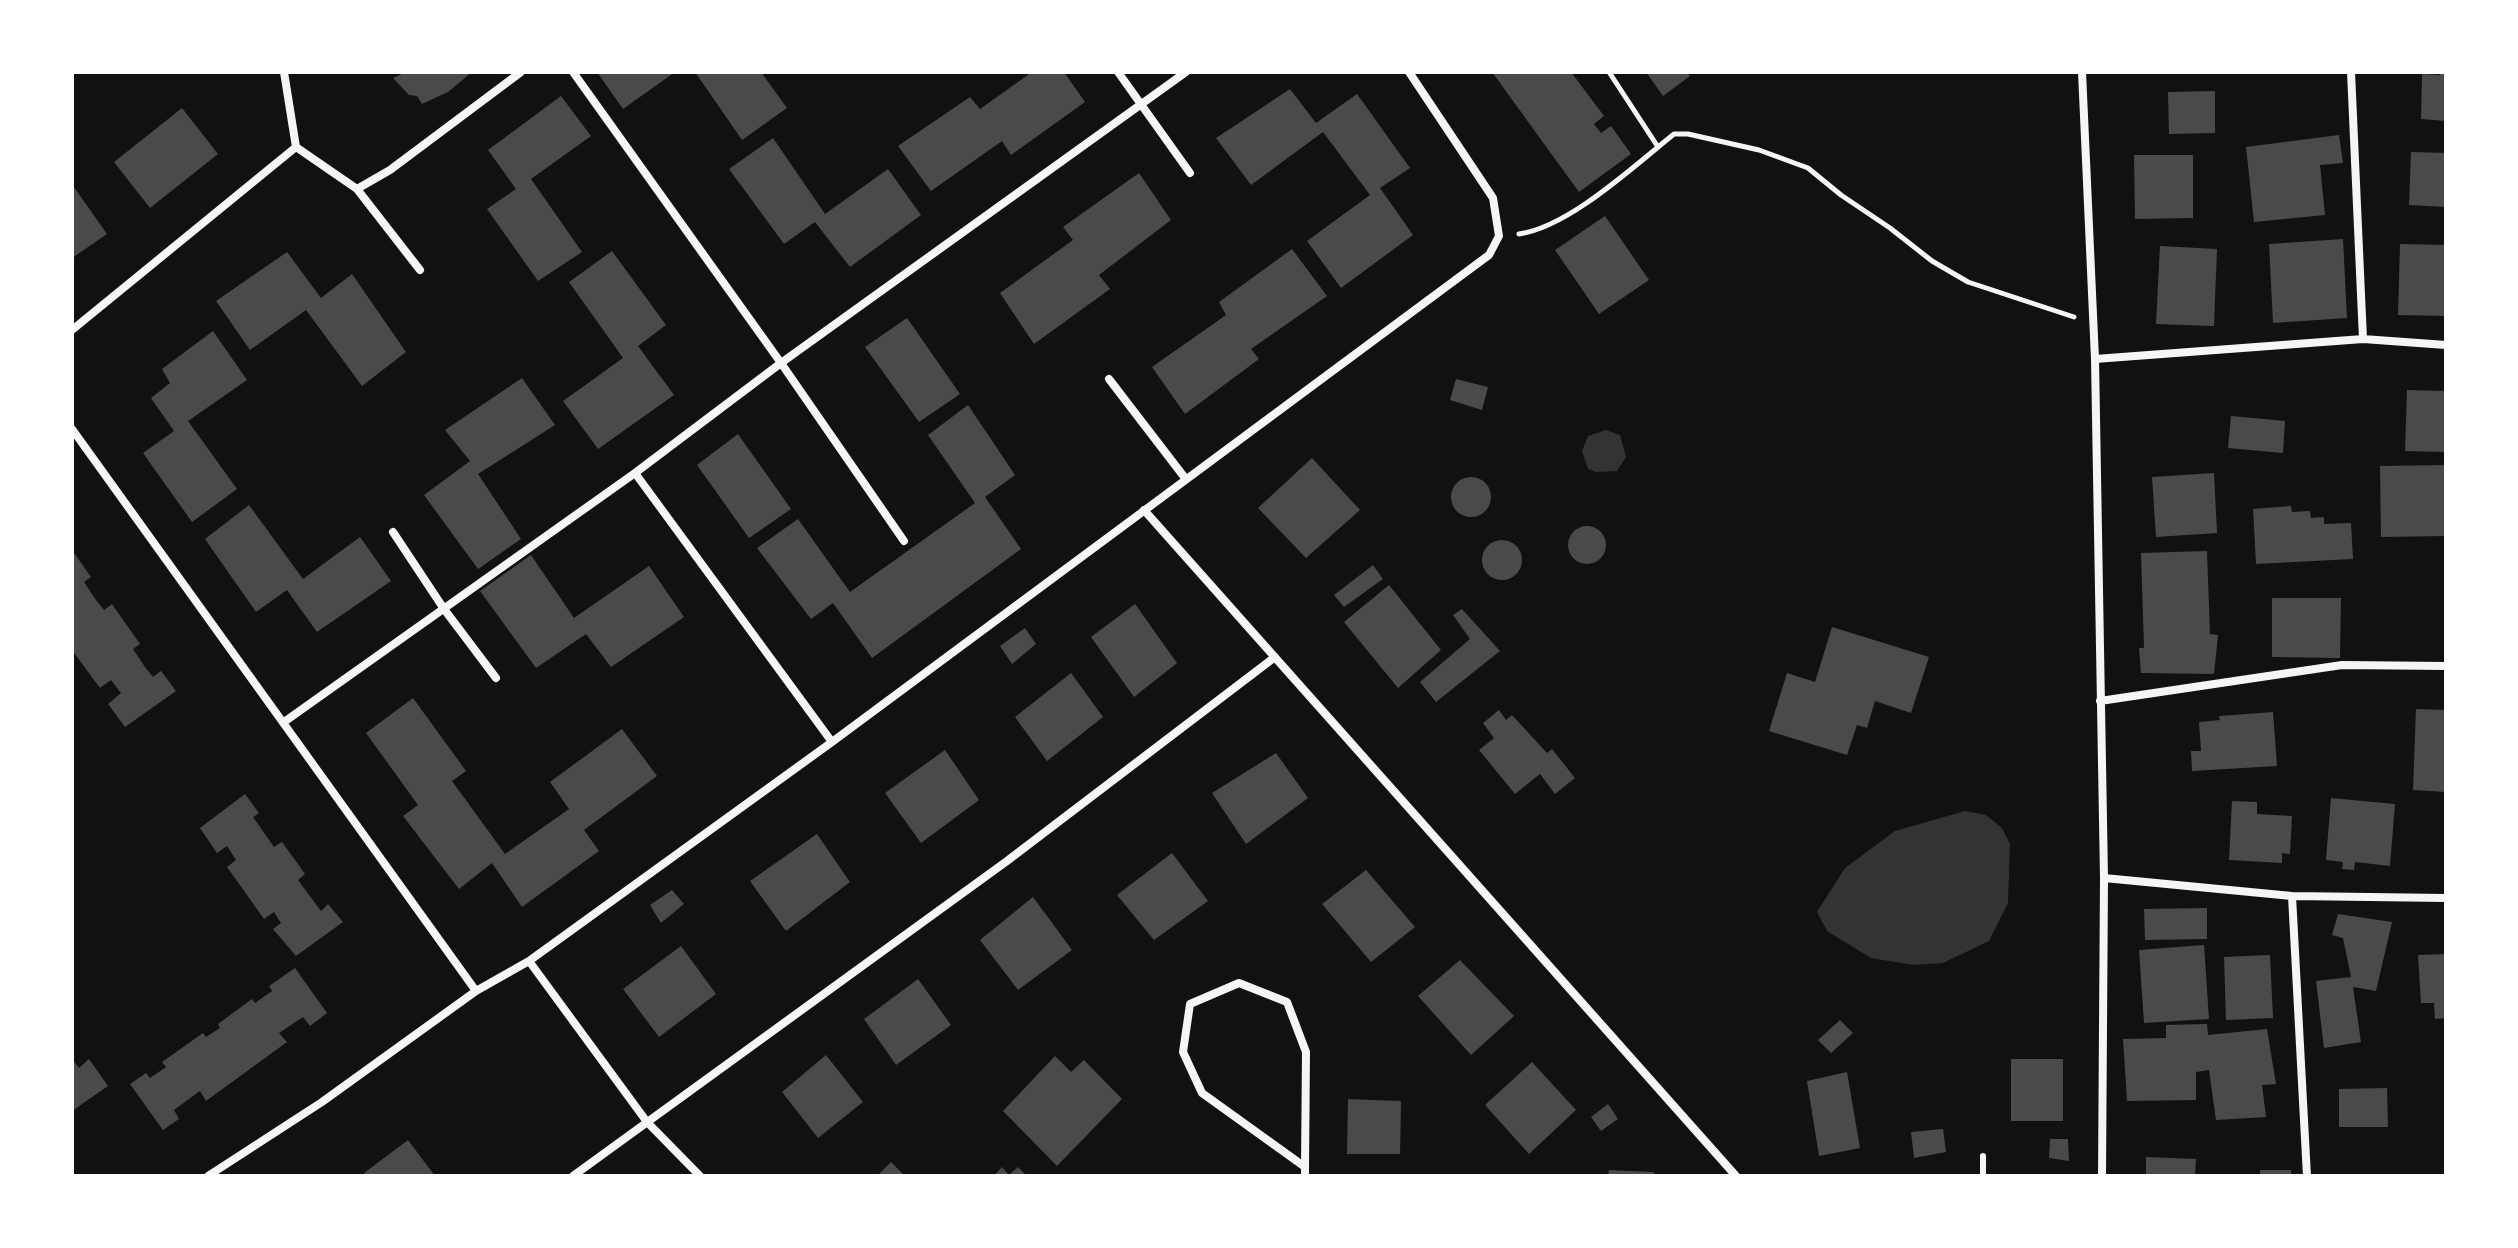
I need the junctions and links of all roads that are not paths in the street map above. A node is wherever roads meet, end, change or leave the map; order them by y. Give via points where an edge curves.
1 (284, 72) edge
2 (521, 72) edge
3 (573, 72) edge
4 (1118, 72) edge
5 (1186, 72) edge
6 (1409, 72) edge
7 (2082, 72) edge
8 (2351, 72) edge
9 (1142, 103) junction
10 (296, 147) junction
11 (1190, 173) dead end
12 (357, 189) junction
13 (420, 270) dead end
14 (72, 330) edge
15 (2363, 339) junction
16 (2446, 345) edge
17 (2095, 359) junction
18 (781, 363) junction
19 (1109, 379) dead end
20 (72, 429) edge
21 (635, 473) junction
22 (1185, 478) junction
23 (1144, 510) junction
24 (393, 532) dead end
25 (904, 541) dead end
26 (444, 609) junction
27 (1275, 657) junction
28 (2446, 666) edge
29 (496, 678) dead end
30 (2100, 701) junction
31 (284, 722) junction
32 (832, 742) junction
33 (2104, 878) junction
34 (2292, 896) junction
35 (2446, 898) edge
36 (529, 961) junction
37 (476, 991) junction
38 (647, 1122) junction
39 (1983, 1156) dead end
40 (1305, 1172) edge
41 (208, 1176) edge
42 (573, 1176) edge
43 (700, 1176) edge
44 (1736, 1176) edge
45 (1983, 1176) edge
46 (2102, 1176) edge
47 (2307, 1176) edge

1 - 10 street
2 - 12 street
3 - 18 street
4 - 9 street
5 - 9 street
6 - 22 street via 1493,198 1499,236 1489,255
7 - 17 street
8 - 15 street
9 - 11 street
9 - 18 street
10 - 12 street
10 - 14 street
12 - 13 street
15 - 16 street
15 - 17 street
17 - 30 street
18 - 21 street
18 - 25 street
19 - 22 street
20 - 31 street
21 - 26 street
21 - 32 street
22 - 23 street
23 - 27 street
23 - 32 street
24 - 26 street
26 - 29 street
26 - 31 street
27 - 38 street via 1007,861
27 - 44 street
28 - 30 street via 2342,665
30 - 33 street
31 - 37 street
32 - 36 street
33 - 34 street
33 - 46 street
34 - 35 street
34 - 47 street
36 - 37 street
36 - 38 street
37 - 41 street
38 - 42 street
38 - 43 street
39 - 45 lane
40 - 40 street via 1202,1093 1183,1052 1190,1004 1239,983 1287,1002 1306,1052

